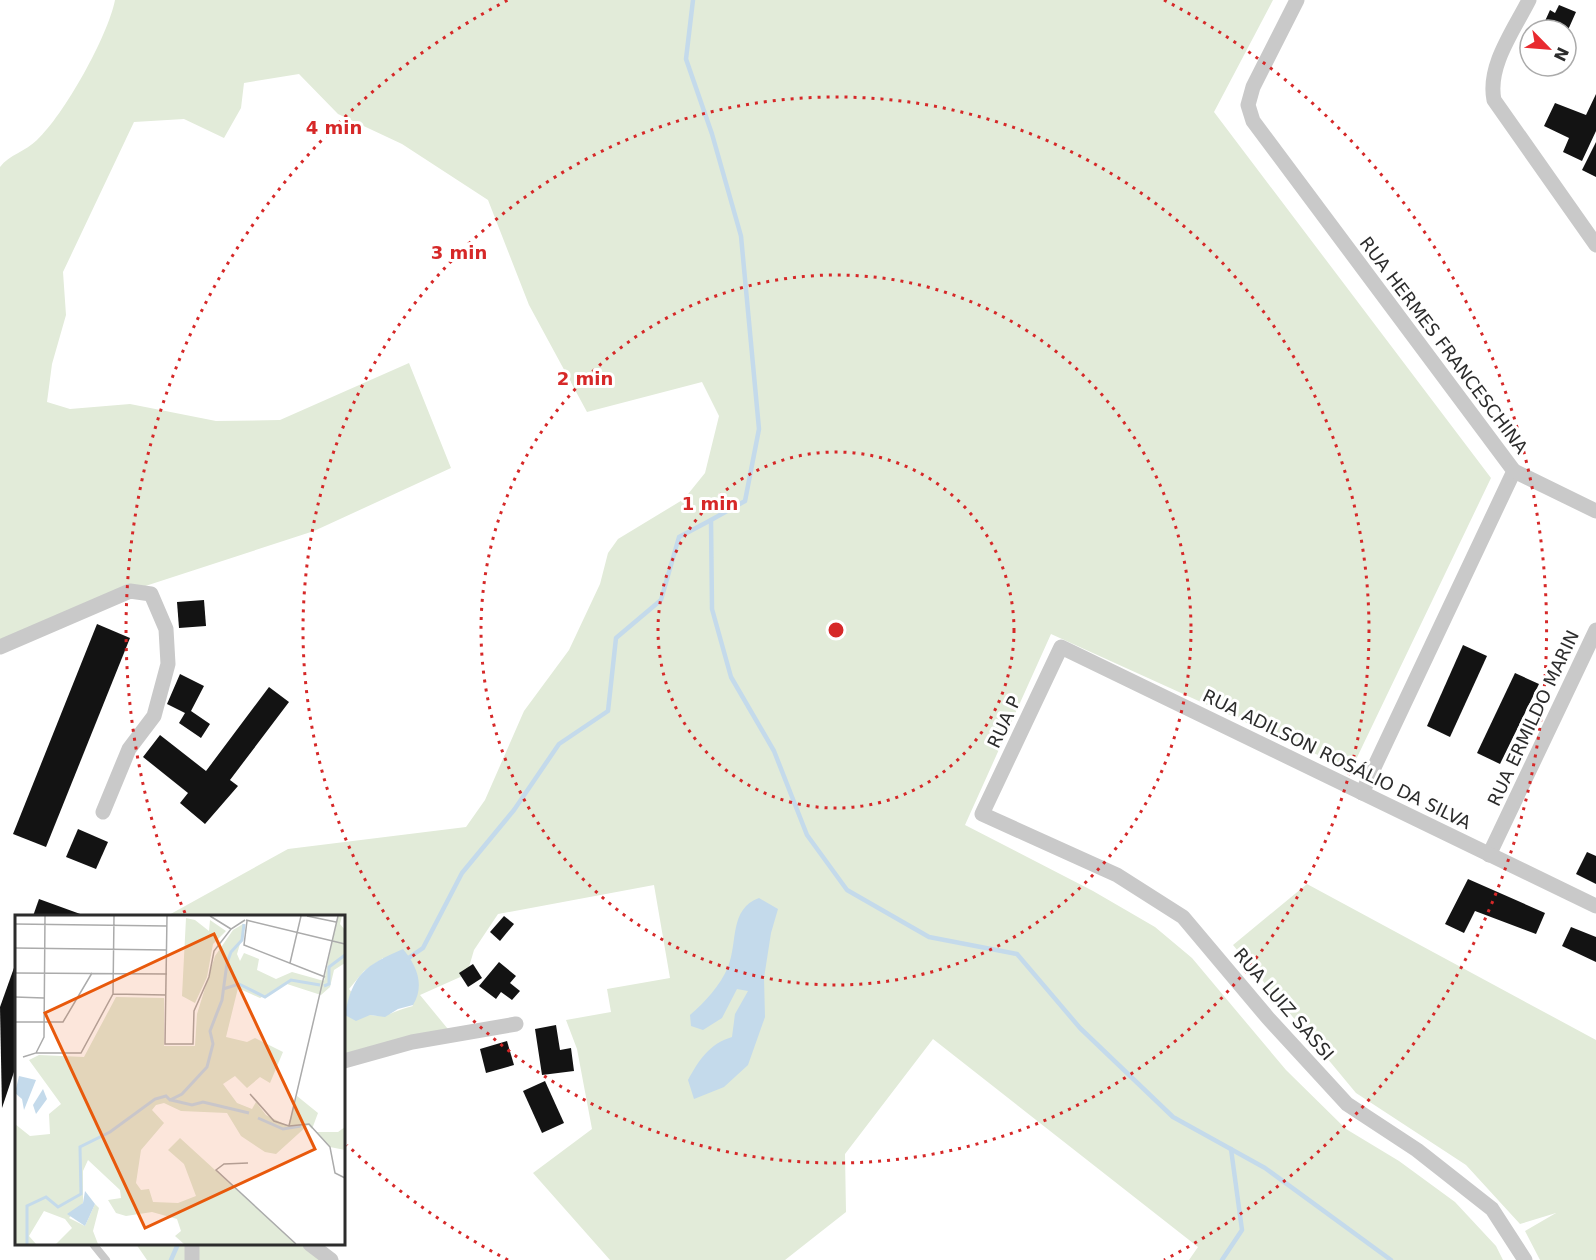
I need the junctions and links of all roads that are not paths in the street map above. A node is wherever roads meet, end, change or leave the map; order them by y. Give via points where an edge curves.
1 (1297, 0) edge
2 (1529, 0) edge
3 (1596, 245) edge
4 (1514, 471) junction
5 (1596, 511) edge
6 (1596, 630) edge
7 (0, 646) edge
8 (1061, 647) joint
9 (1362, 793) junction
10 (103, 812) dead end
11 (982, 814) joint
12 (1489, 855) junction
13 (1596, 906) edge
14 (516, 1024) dead end
15 (345, 1061) edge
16 (94, 1245) edge
17 (311, 1245) edge
18 (106, 1260) edge
19 (331, 1260) edge
20 (1525, 1260) edge

1 - 4 street, RUA HERMES FRANCESCHINA via 1253,87 1248,105 1253,121
2 - 3 street via 1494,71 1494,100
4 - 5 street
4 - 9 street, RUA HERMES FRANCESCHINA
6 - 12 street, RUA ERMILDO MARIN
7 - 10 street via 130,591 151,594 166,629 168,664 154,716 129,749
8 - 9 street, RUA ADILSON ROSÁLIO DA SILVA
8 - 11 street, RUA P
9 - 12 street, RUA ADILSON ROSÁLIO DA SILVA
11 - 20 street, RUA LUIZ SASSI via 1117,875 1183,917 1347,1104 1418,1150 1492,1209
12 - 13 street, RUA ADILSON ROSÁLIO DA SILVA
14 - 15 street via 412,1042
16 - 18 lane
17 - 19 street

